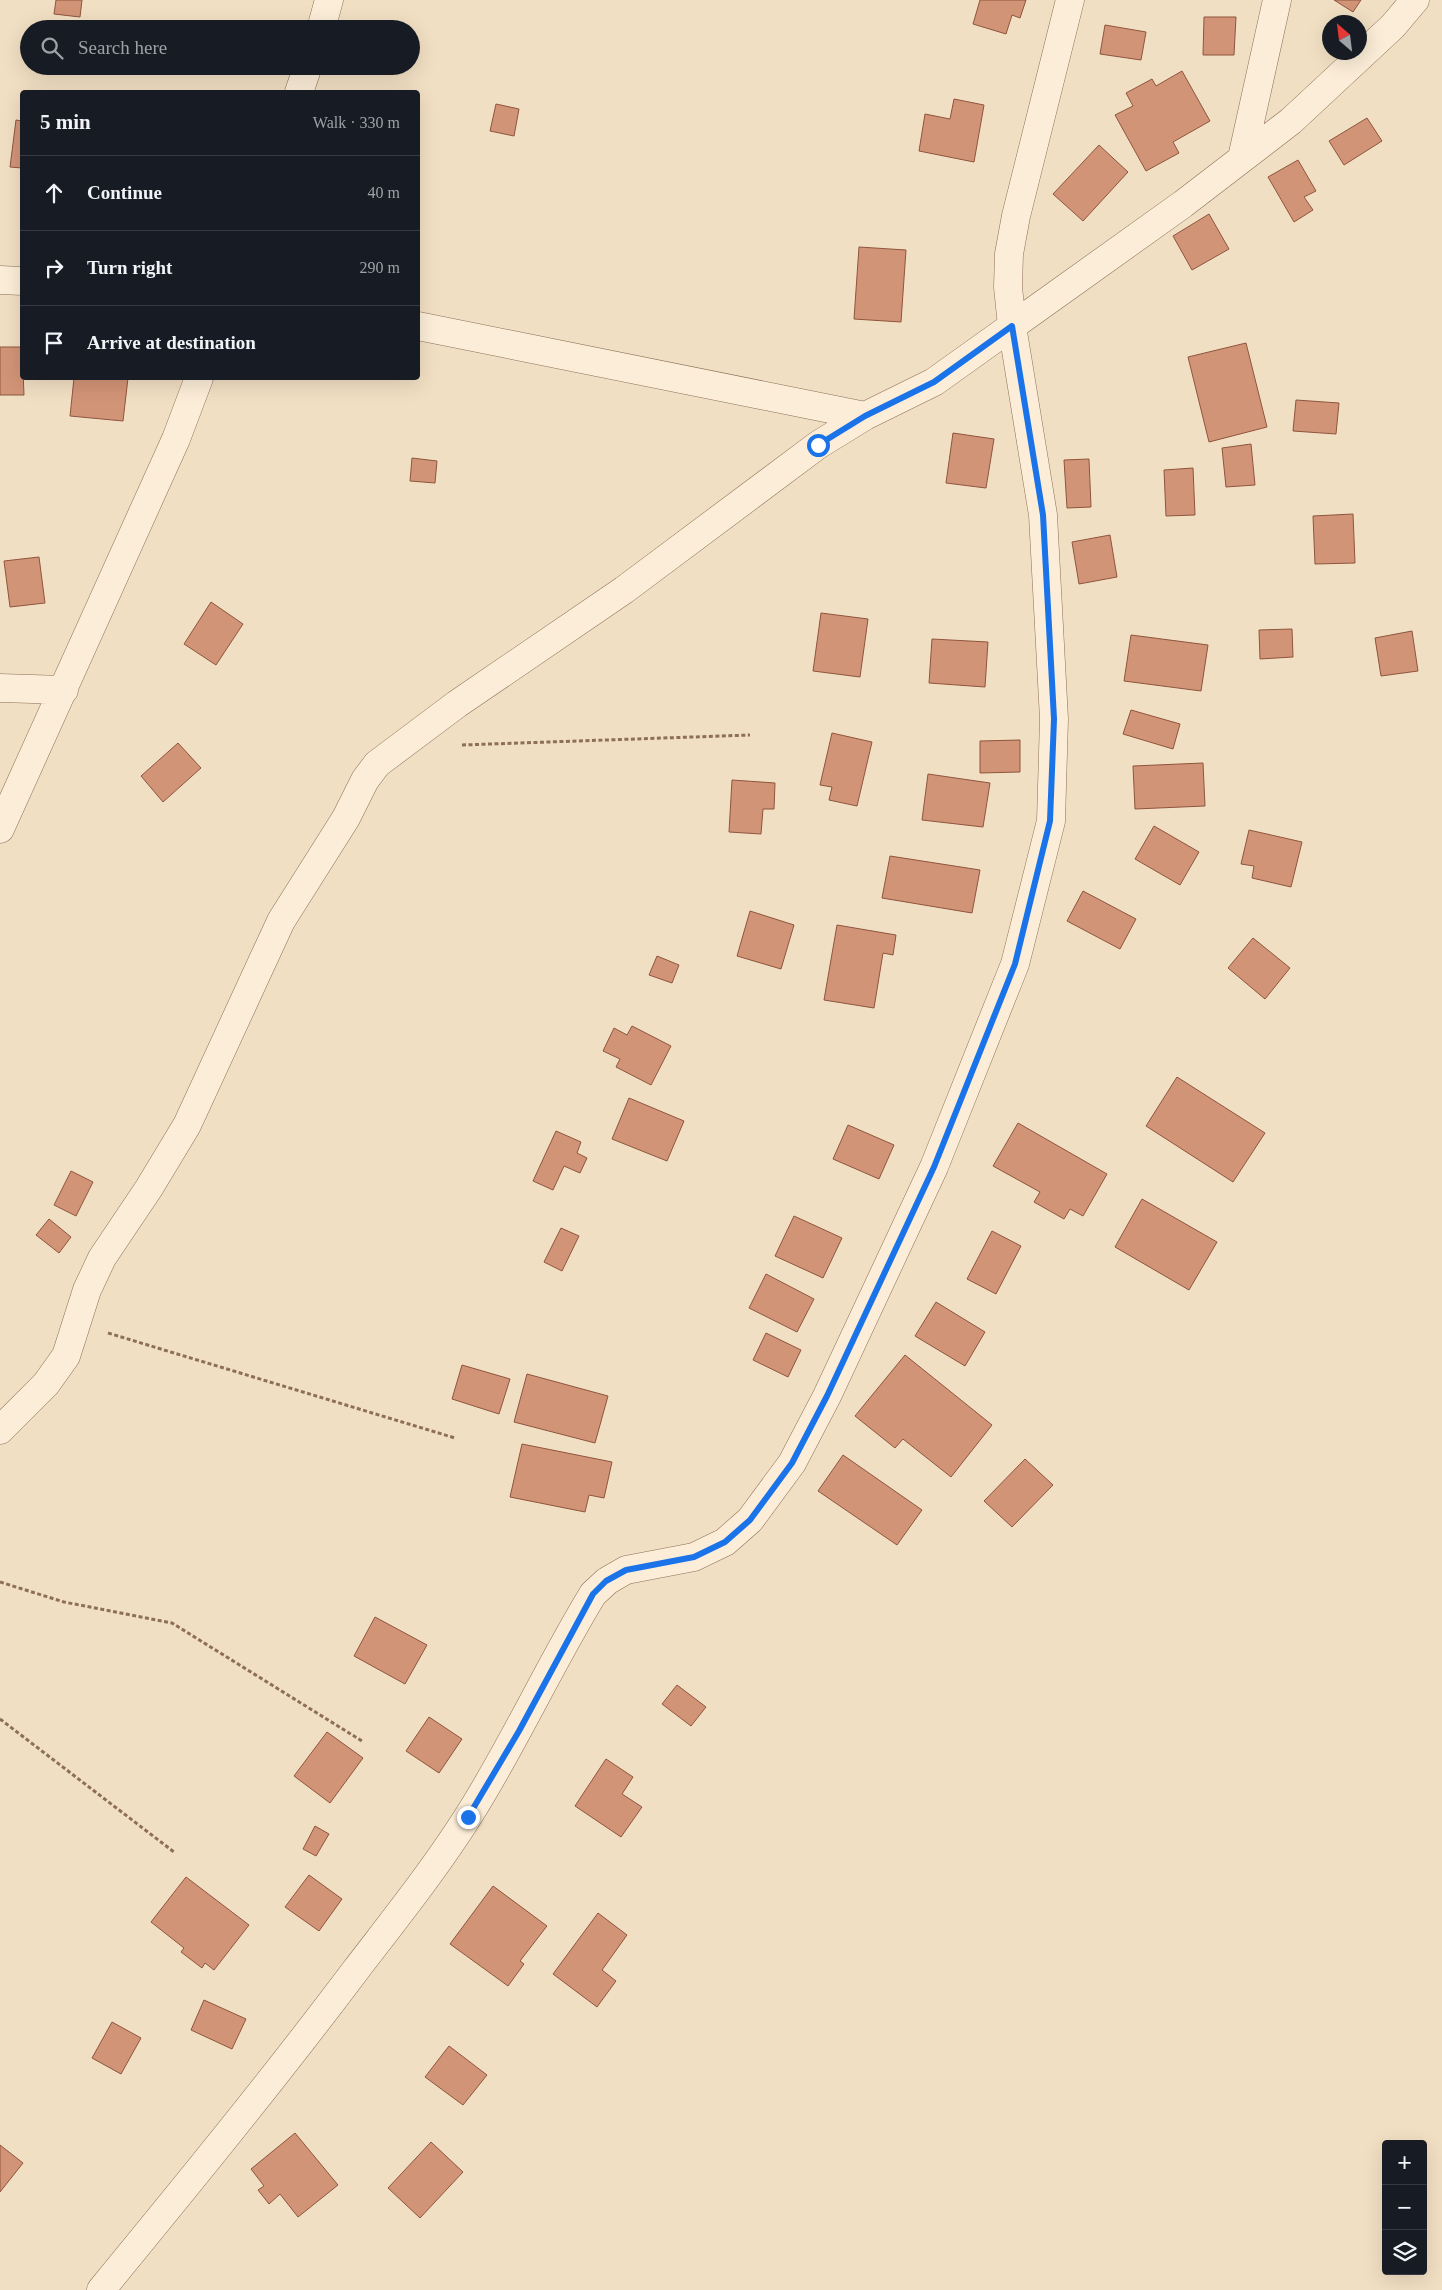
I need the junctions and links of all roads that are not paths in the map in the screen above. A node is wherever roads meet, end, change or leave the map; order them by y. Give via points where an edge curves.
1 (329, 0) edge
2 (1070, 0) edge
3 (1277, 0) edge
4 (1415, 0) edge
5 (323, 20) edge
6 (305, 75) edge
7 (300, 90) edge
8 (1242, 158) junction
9 (0, 280) edge
10 (20, 280) edge
11 (420, 326) edge
12 (1012, 326) junction
13 (197, 380) edge
14 (865, 416) junction
15 (0, 688) edge
16 (64, 690) junction
17 (0, 829) edge
18 (0, 1430) edge
19 (101, 2290) edge

1 - 5 street
2 - 12 street via 1016,216 1008,287
3 - 8 street
4 - 8 street via 1394,26 1291,121
6 - 7 street
8 - 12 street
9 - 10 street
11 - 14 street
12 - 14 street via 934,382
12 - 19 street via 1043,515 1054,719 1050,821 1015,964 934,1167 827,1396 796,1455 750,1520 725,1542 694,1557 626,1570 606,1581 593,1594 468,1817 321,2016
13 - 16 street via 176,440
14 - 18 street via 818,445 624,590 457,704 377,764 281,921 186,1125 150,1188 102,1258 87,1290 66,1356 46,1384
15 - 16 street
16 - 17 street

